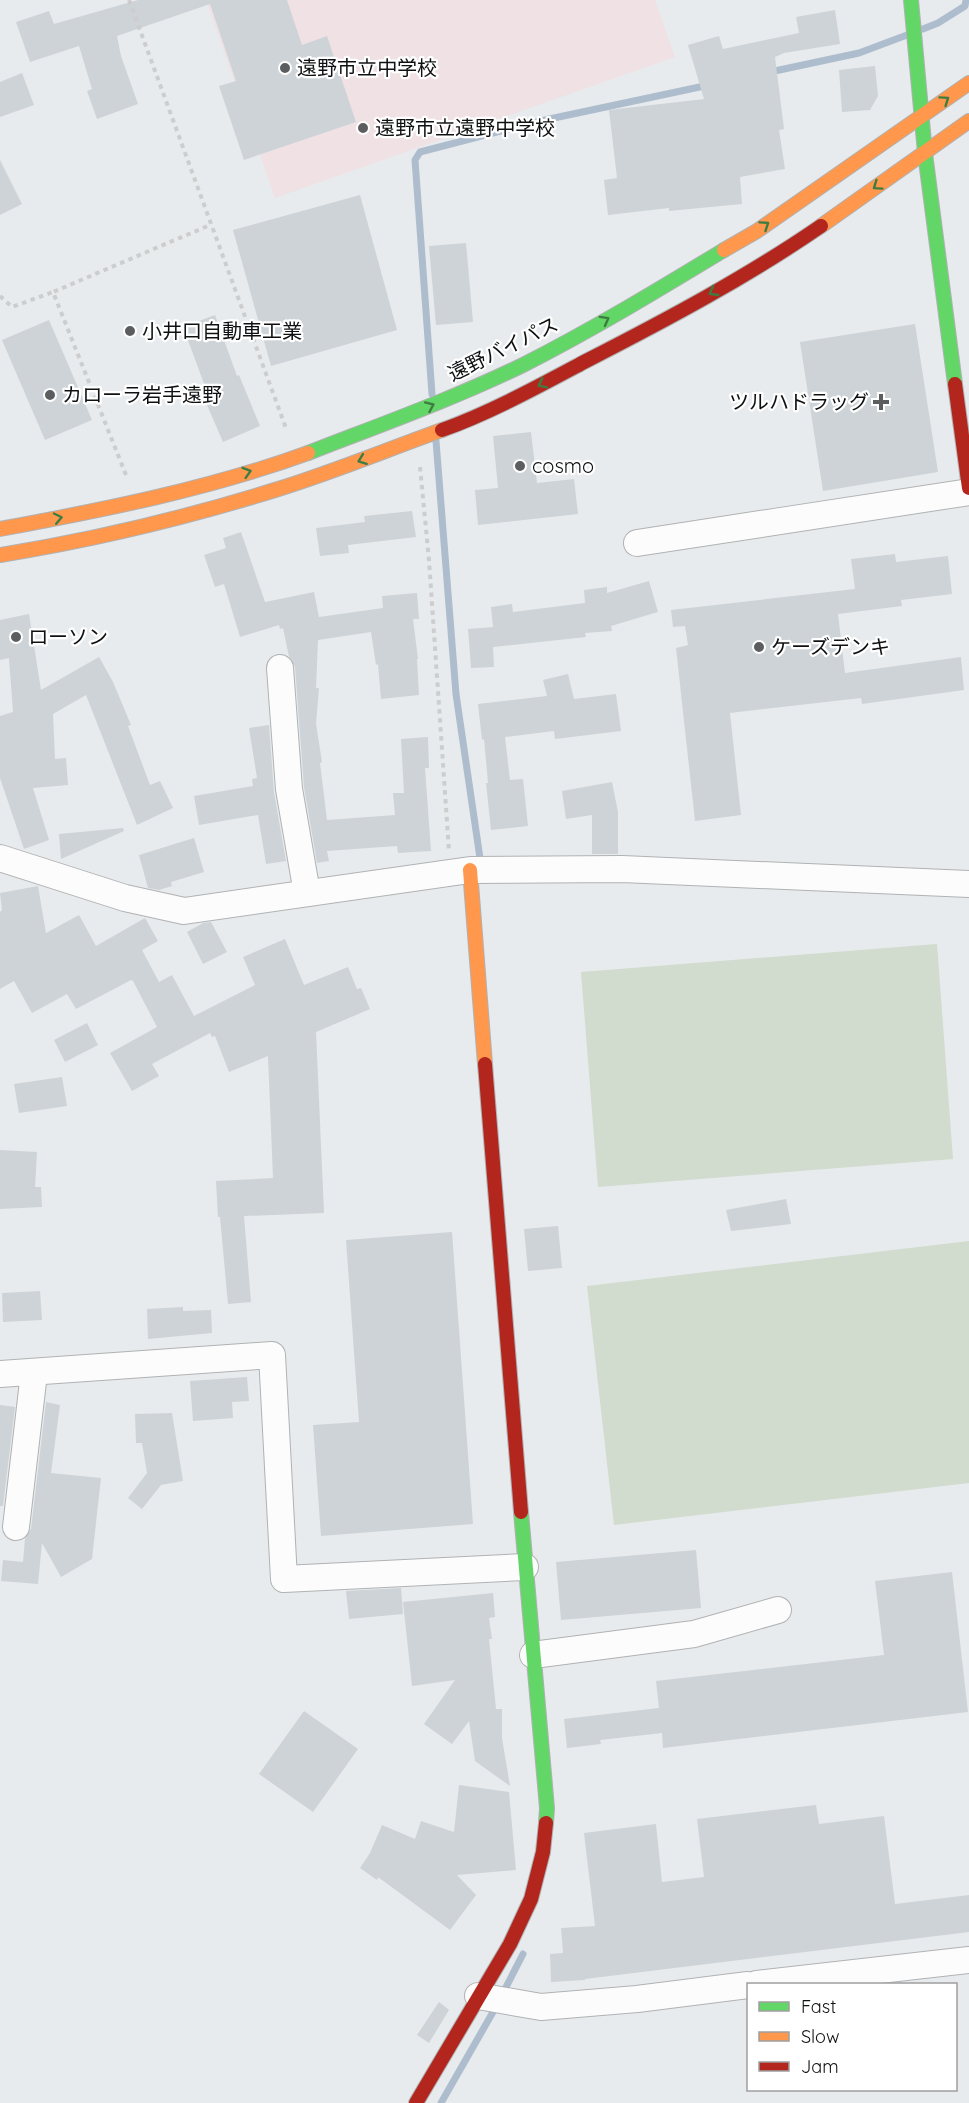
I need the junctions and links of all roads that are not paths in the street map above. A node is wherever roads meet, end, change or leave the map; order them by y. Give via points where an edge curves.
1 (911, 0) edge
2 (969, 83) edge
3 (921, 117) junction
4 (969, 121) edge
5 (925, 153) junction
6 (969, 488) edge
7 (969, 492) edge
8 (0, 529) edge
9 (637, 543) dead end
10 (0, 555) edge
11 (280, 668) dead end
12 (0, 858) edge
13 (460, 872) junction
14 (969, 884) edge
15 (307, 893) junction
16 (34, 1373) junction
17 (0, 1374) edge
18 (16, 1527) dead end
19 (525, 1568) junction
20 (778, 1610) dead end
21 (534, 1655) junction
22 (969, 1960) edge
23 (766, 1983) edge
24 (747, 1986) edge
25 (481, 1996) junction
26 (416, 2103) edge

1 - 3 main road
3 -> 2 main road, 遠野バイパス
3 - 5 main road
8 -> 3 main road, 遠野バイパス via 136,501 296,458 416,412 522,365 757,231
4 - 5 main road
5 - 6 main road
5 -> 10 main road via 786,250 658,324 451,427 276,490 179,518 51,548
7 - 9 street
11 - 15 street via 289,789
12 - 15 street via 125,898 184,911
13 - 14 street via 622,869
13 - 15 street
13 - 19 main road
16 - 17 street
16 - 18 street
16 - 19 street via 272,1355 284,1580
19 - 21 main road
20 - 21 street via 694,1634
21 - 25 main road via 547,1808 543,1852 531,1899
22 - 23 street
24 - 25 street via 541,2007
25 - 26 main road

